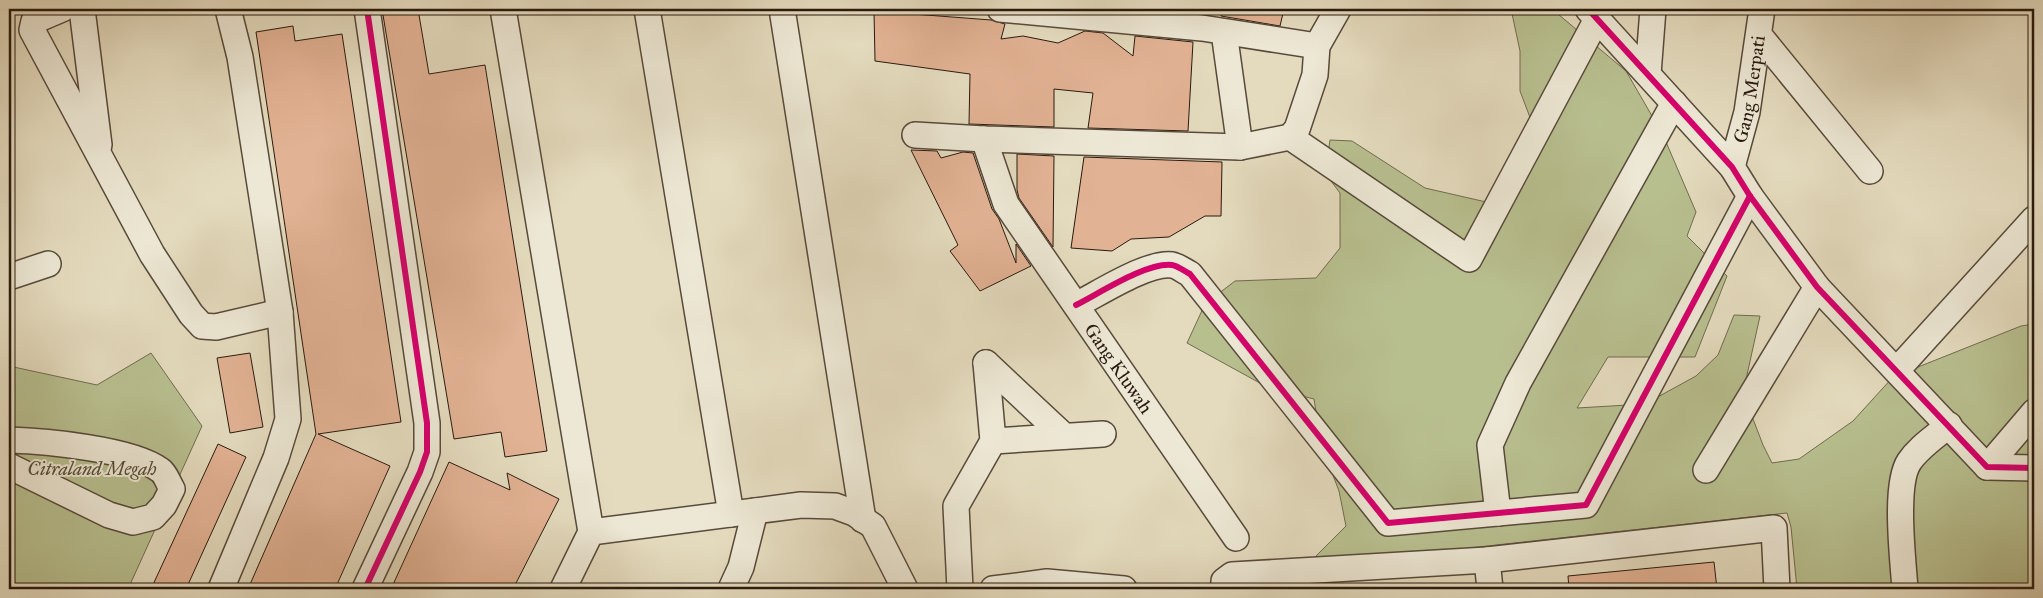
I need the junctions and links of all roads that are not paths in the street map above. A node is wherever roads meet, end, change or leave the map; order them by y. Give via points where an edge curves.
1 (62, 9) edge
2 (82, 9) edge
3 (228, 9) edge
4 (367, 9) edge
5 (502, 9) edge
6 (647, 9) edge
7 (782, 9) edge
8 (1000, 9) edge
9 (1338, 9) edge
10 (1653, 9) edge
11 (1762, 9) edge
12 (1593, 14) edge
13 (1212, 23) edge
14 (1759, 35) junction
15 (1318, 46) junction
16 (1648, 74) junction
17 (1674, 103) junction
18 (915, 135) dead end
19 (1290, 137) junction
20 (984, 139) junction
21 (1240, 147) junction
22 (101, 160) junction
23 (1732, 167) junction
24 (1870, 171) dead end
25 (1750, 196) junction
26 (2034, 218) edge
27 (48, 264) dead end
28 (9, 277) edge
29 (1817, 287) junction
30 (1076, 305) junction
31 (280, 312) junction
32 (1897, 370) junction
33 (2034, 412) edge
34 (1949, 425) junction
35 (1104, 434) dead end
36 (1064, 436) junction
37 (9, 440) edge
38 (993, 441) junction
39 (9, 466) edge
40 (1987, 467) junction
41 (2034, 468) edge
42 (1706, 470) dead end
43 (755, 511) junction
44 (1498, 513) junction
45 (731, 514) junction
46 (863, 520) junction
47 (591, 532) junction
48 (1236, 538) dead end
49 (1488, 560) junction
50 (221, 589) edge
51 (365, 589) edge
52 (562, 589) edge
53 (732, 589) edge
54 (905, 589) edge
55 (960, 589) edge
56 (993, 589) edge
57 (1124, 589) edge
58 (1224, 589) edge
59 (1490, 589) edge
60 (1777, 589) edge
61 (1904, 589) edge

1 - 22 street via 34,21 32,30
2 - 22 street
3 - 31 street via 240,57
4 - 51 street via 427,423 427,452
5 - 47 street
6 - 45 street
7 - 46 street
8 - 13 street
9 - 15 street
10 - 16 street
11 - 14 street, Gang Merpati
12 - 16 street
12 - 19 street via 1469,259
13 - 15 street
13 - 21 street
14 - 23 street, Gang Merpati via 1747,112
14 - 24 street
15 - 19 street via 1315,75 1297,129
16 - 17 street
17 - 23 street
17 - 44 street via 1518,383 1490,445
18 - 20 street
19 - 21 street
20 - 21 street
20 - 30 street, Gang Kluwah via 1006,204
22 - 31 street via 152,254 202,326 216,327
23 - 25 street
25 - 29 street
25 - 44 street via 1586,505
26 - 32 street
27 - 28 street
29 - 32 street
29 - 42 street
30 - 44 street via 1146,269 1160,265 1175,266 1190,274 1388,523
30 - 48 street, Gang Kluwah
31 - 50 street via 288,420 276,458
32 - 34 street
33 - 40 street
34 - 40 street
34 - 61 street via 1907,464 1902,482
35 - 36 street
36 - 38 street
36 - 38 street via 986,363
37 - 39 street via 129,455 161,470 172,489 153,517 133,522 109,515
38 - 55 street via 956,506
40 - 41 street
43 - 45 street
43 - 46 street via 801,505 835,506
43 - 53 street
45 - 47 street
46 - 54 street via 873,526
47 - 52 street
49 - 58 street via 1232,575 1224,581
49 - 59 street
49 - 60 street via 1774,528
56 - 57 street via 1047,582

